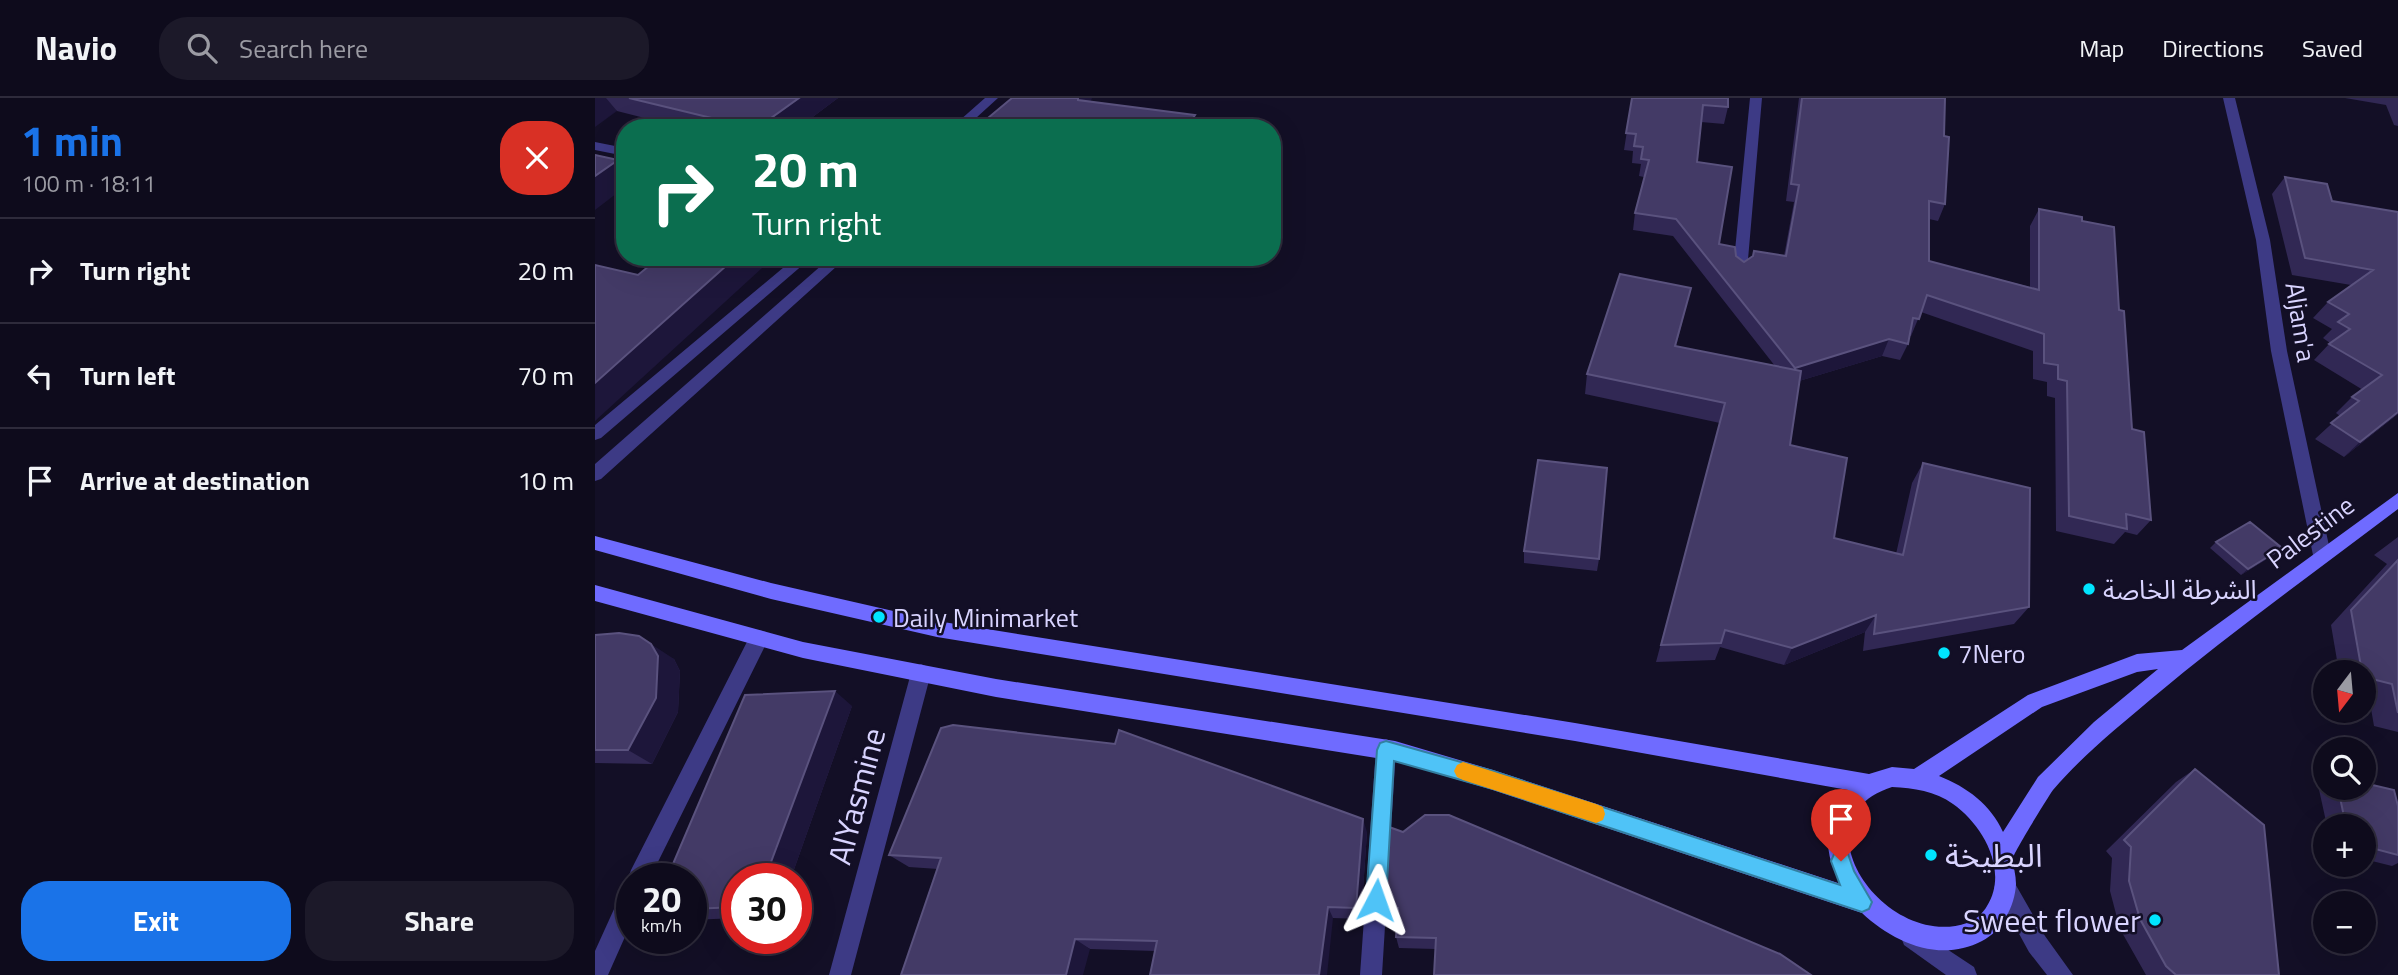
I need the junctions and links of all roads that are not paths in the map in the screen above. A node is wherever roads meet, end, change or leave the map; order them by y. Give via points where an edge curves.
1 (992, 98) edge
2 (1756, 98) edge
3 (2229, 98) edge
4 (968, 119) edge
5 (595, 146) edge
6 (616, 150) edge
7 (794, 266) edge
8 (830, 266) edge
9 (1740, 271) edge
10 (595, 435) edge
11 (595, 474) edge
12 (2398, 500) edge
13 (595, 542) edge
14 (2322, 555) junction
15 (595, 593) edge
16 (759, 638) junction
17 (2186, 658) junction
18 (921, 673) junction
19 (1386, 750) junction
20 (1919, 778) junction
21 (1868, 785) junction
22 (2003, 853) junction
23 (646, 863) edge
24 (2005, 888) junction
25 (1862, 902) junction
26 (616, 931) edge
27 (1912, 937) junction
28 (596, 975) edge
29 (840, 975) edge
30 (1371, 975) edge
31 (1966, 975) edge
32 (2061, 975) edge

1 - 4 street
2 - 9 street
3 - 14 street, Aljam'a via 2263,240 2280,351
5 - 6 street
7 - 10 street
8 - 11 street
12 - 14 main road, Palestine
13 - 21 main road via 771,591 937,628 1575,732
14 - 17 main road, Palestine
15 - 16 main road
16 - 18 main road
16 - 23 street
17 - 20 main road via 2137,663 2035,701
17 - 22 main road, Palestine via 2101,729 2045,784
18 - 19 main road
18 - 29 street, AlYasmine
19 - 25 main road via 1493,780
19 - 30 street
20 - 21 main road via 1892,777
20 - 22 main road via 1970,804
21 - 25 main road via 1850,800 1839,822 1837,847 1845,875
22 - 24 main road
24 - 27 main road via 2002,905 1989,925 1967,938
24 - 32 street
25 - 27 main road via 1884,922
26 - 28 street
27 - 31 street

